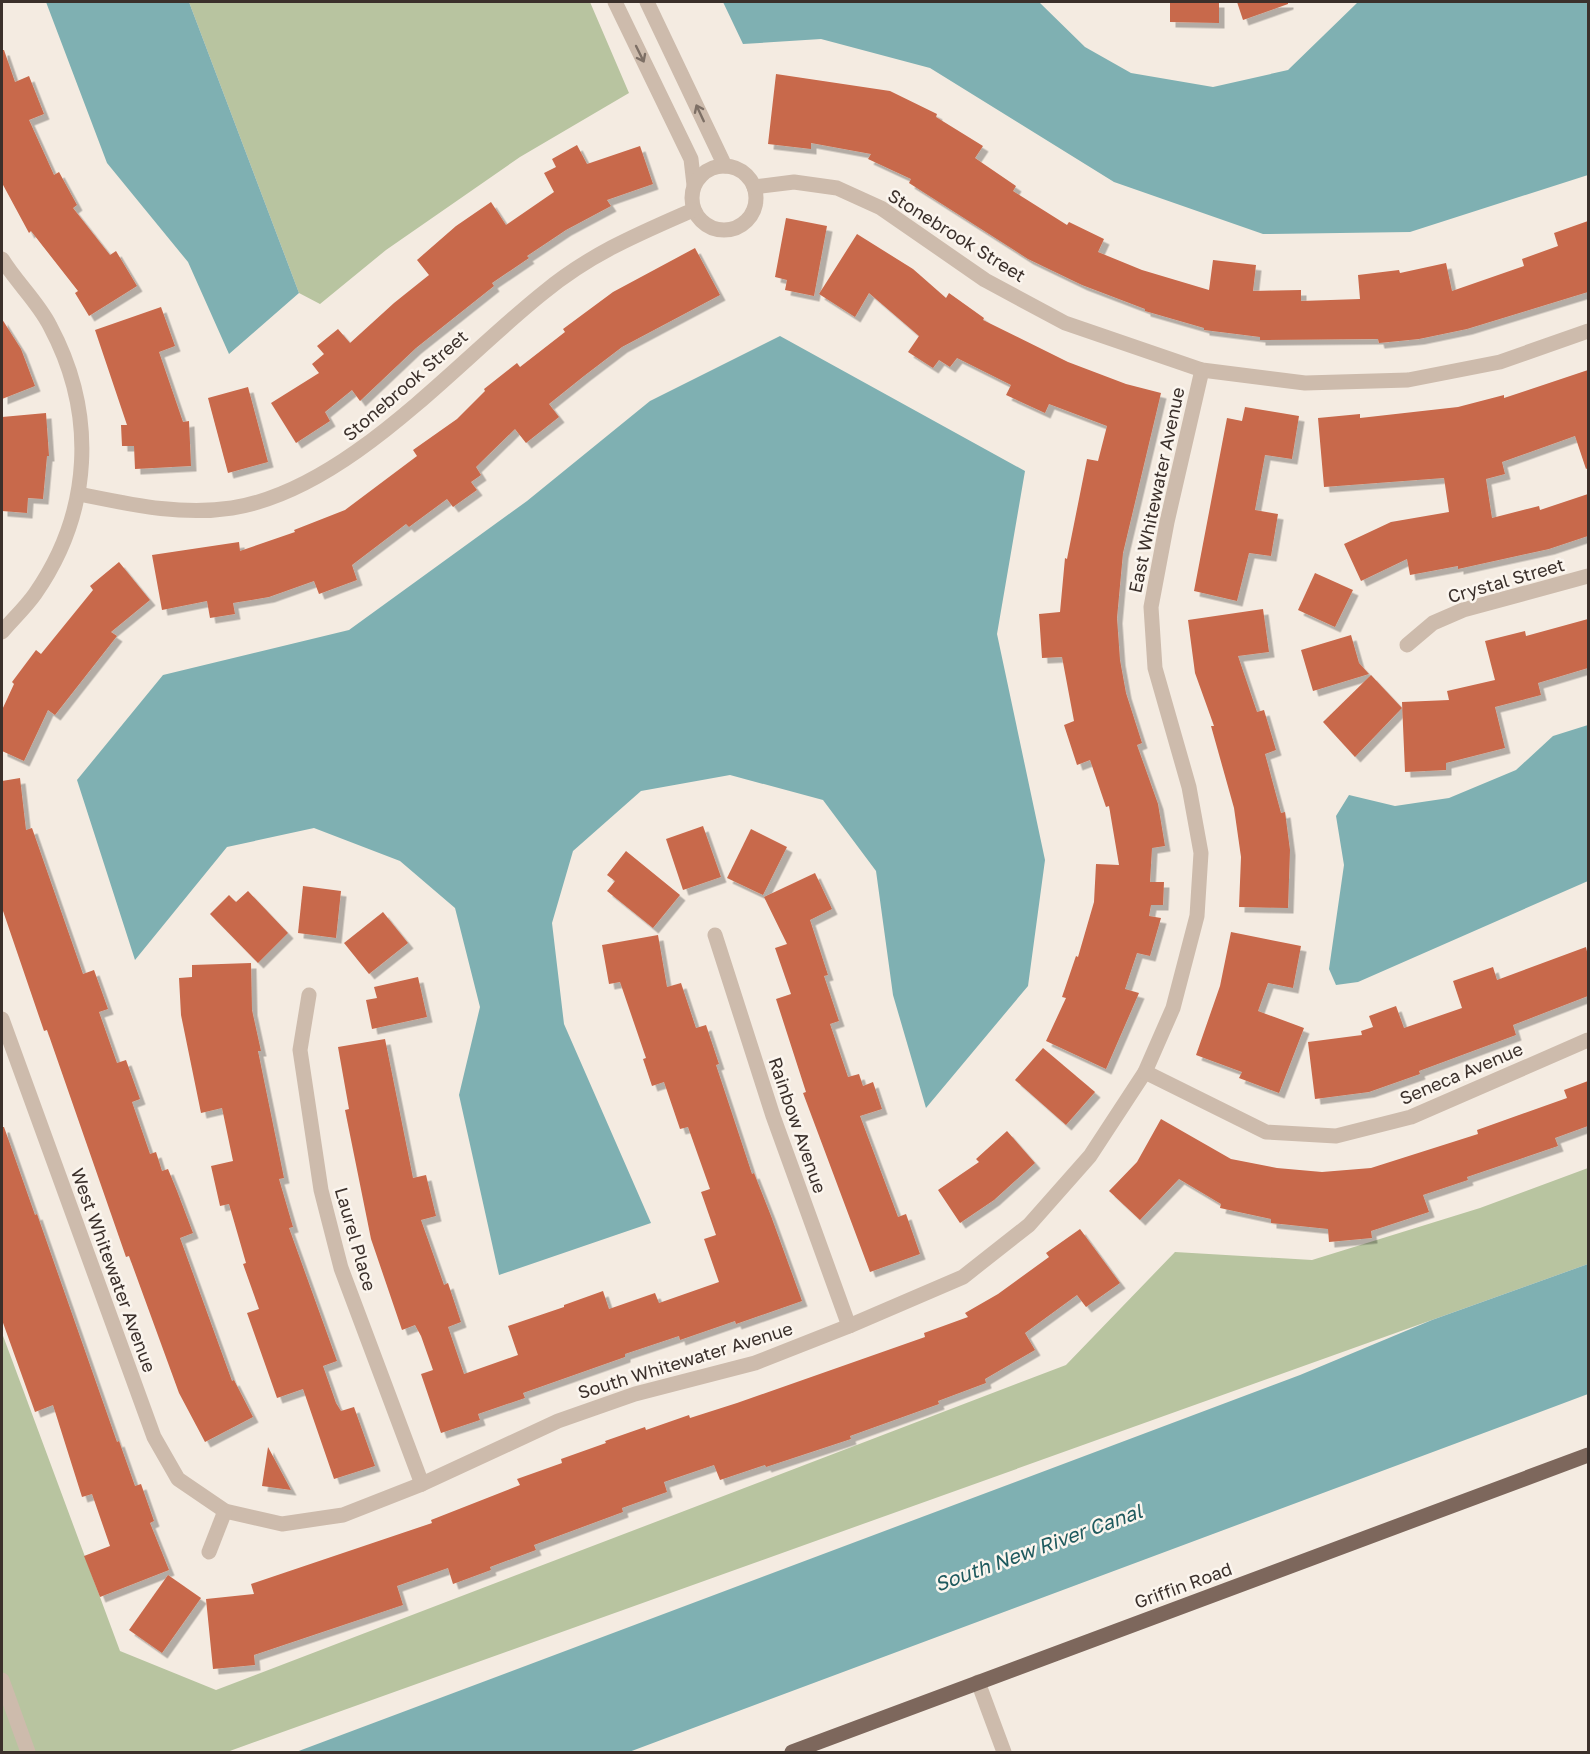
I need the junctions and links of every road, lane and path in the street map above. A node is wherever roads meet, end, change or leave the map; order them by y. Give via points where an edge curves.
1 (615, 2) edge
2 (647, 2) edge
3 (725, 166) junction
4 (694, 185) junction
5 (754, 187) junction
6 (693, 210) junction
7 (2, 259) edge
8 (1588, 331) edge
9 (1202, 370) junction
10 (79, 494) junction
11 (1588, 576) edge
12 (2, 632) edge
13 (1407, 645) dead end
14 (715, 935) dead end
15 (309, 995) dead end
16 (2, 1019) edge
17 (1588, 1040) edge
18 (1145, 1072) junction
19 (849, 1326) junction
20 (1588, 1455) edge
21 (422, 1484) junction
22 (225, 1511) junction
23 (209, 1552) dead end
24 (2, 1680) edge
25 (978, 1682) junction
26 (28, 1752) edge
27 (792, 1752) edge
28 (1004, 1752) edge

1 -> 4 street via 691,159
3 -> 2 street
3 - 4 street via 707,172
3 - 5 street via 747,176
4 - 6 street
5 - 6 street via 753,212 735,228 710,228
5 - 9 street, Stonebrook Street via 794,182 837,189 881,208 985,280 1065,323
6 - 10 street, Stonebrook Street via 606,248 544,292 355,455 287,491 232,508 162,510
7 - 10 street via 50,324 67,364 79,414 83,463
8 - 9 street, Stonebrook Street via 1500,362 1408,380 1305,383
9 - 18 street, East Whitewater Avenue via 1151,607 1155,668 1189,787 1201,853 1197,916 1173,1008
10 - 12 street via 58,555 34,595
11 - 13 street, Crystal Street via 1464,610 1433,623
14 - 19 street, Rainbow Avenue via 773,1116
15 - 21 street, Laurel Place via 300,1050 321,1190 340,1268
16 - 22 street, West Whitewater Avenue via 154,1437 178,1479
17 - 18 street, Seneca Avenue via 1411,1117 1336,1136 1266,1132
18 - 19 street, South Whitewater Avenue via 1090,1156 1029,1225 963,1277
19 - 21 street, South Whitewater Avenue via 755,1363 635,1394 558,1421
20 - 25 main road, Griffin Road
21 - 22 street, South Whitewater Avenue via 343,1515 282,1524
22 - 23 street
24 - 26 street
25 - 27 main road, Griffin Road
25 - 28 street

